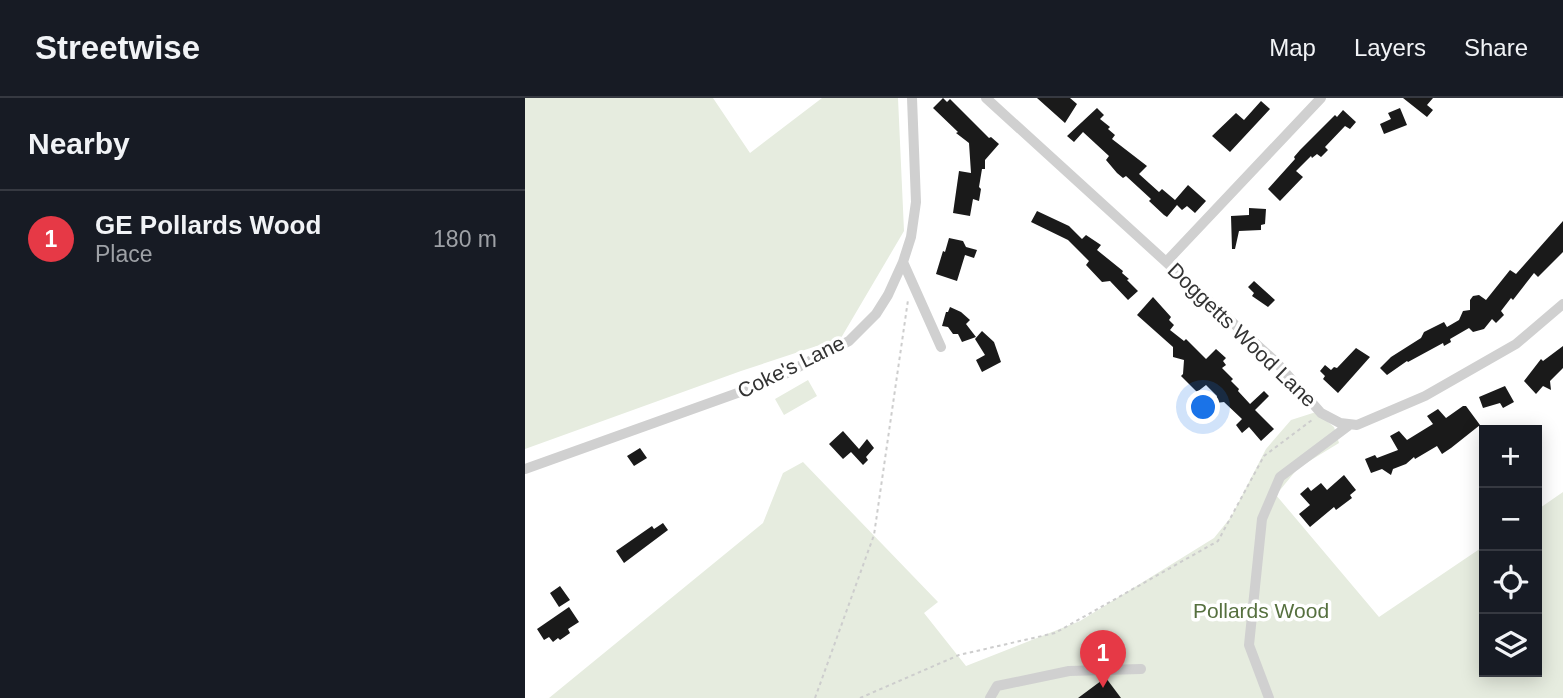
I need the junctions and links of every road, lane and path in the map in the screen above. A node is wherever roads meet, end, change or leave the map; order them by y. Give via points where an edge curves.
1 (912, 98) edge
2 (985, 98) edge
3 (1321, 98) edge
4 (1167, 261) junction
5 (903, 262) junction
6 (911, 278) junction
7 (1563, 304) edge
8 (941, 347) dead end
9 (1321, 412) junction
10 (1349, 426) junction
11 (525, 468) edge
12 (1141, 669) dead end
13 (815, 698) edge
14 (860, 698) edge
15 (990, 698) edge
16 (1269, 698) edge

1 - 5 street, Coke's Lane via 916,202
2 - 4 street, Doggetts Wood Lane
3 - 4 street
4 - 9 street, Doggetts Wood Lane
5 - 6 street
5 - 11 street, Coke's Lane via 876,314 849,341 771,381
6 - 8 street
6 - 13 path via 874,535
7 - 10 street via 1516,344 1436,389
9 - 10 street, Doggetts Wood Lane
9 - 14 path via 1264,456 1218,541 1055,633 959,655
10 - 16 street via 1280,477 1262,519 1249,645
12 - 15 street via 1069,671 997,686

